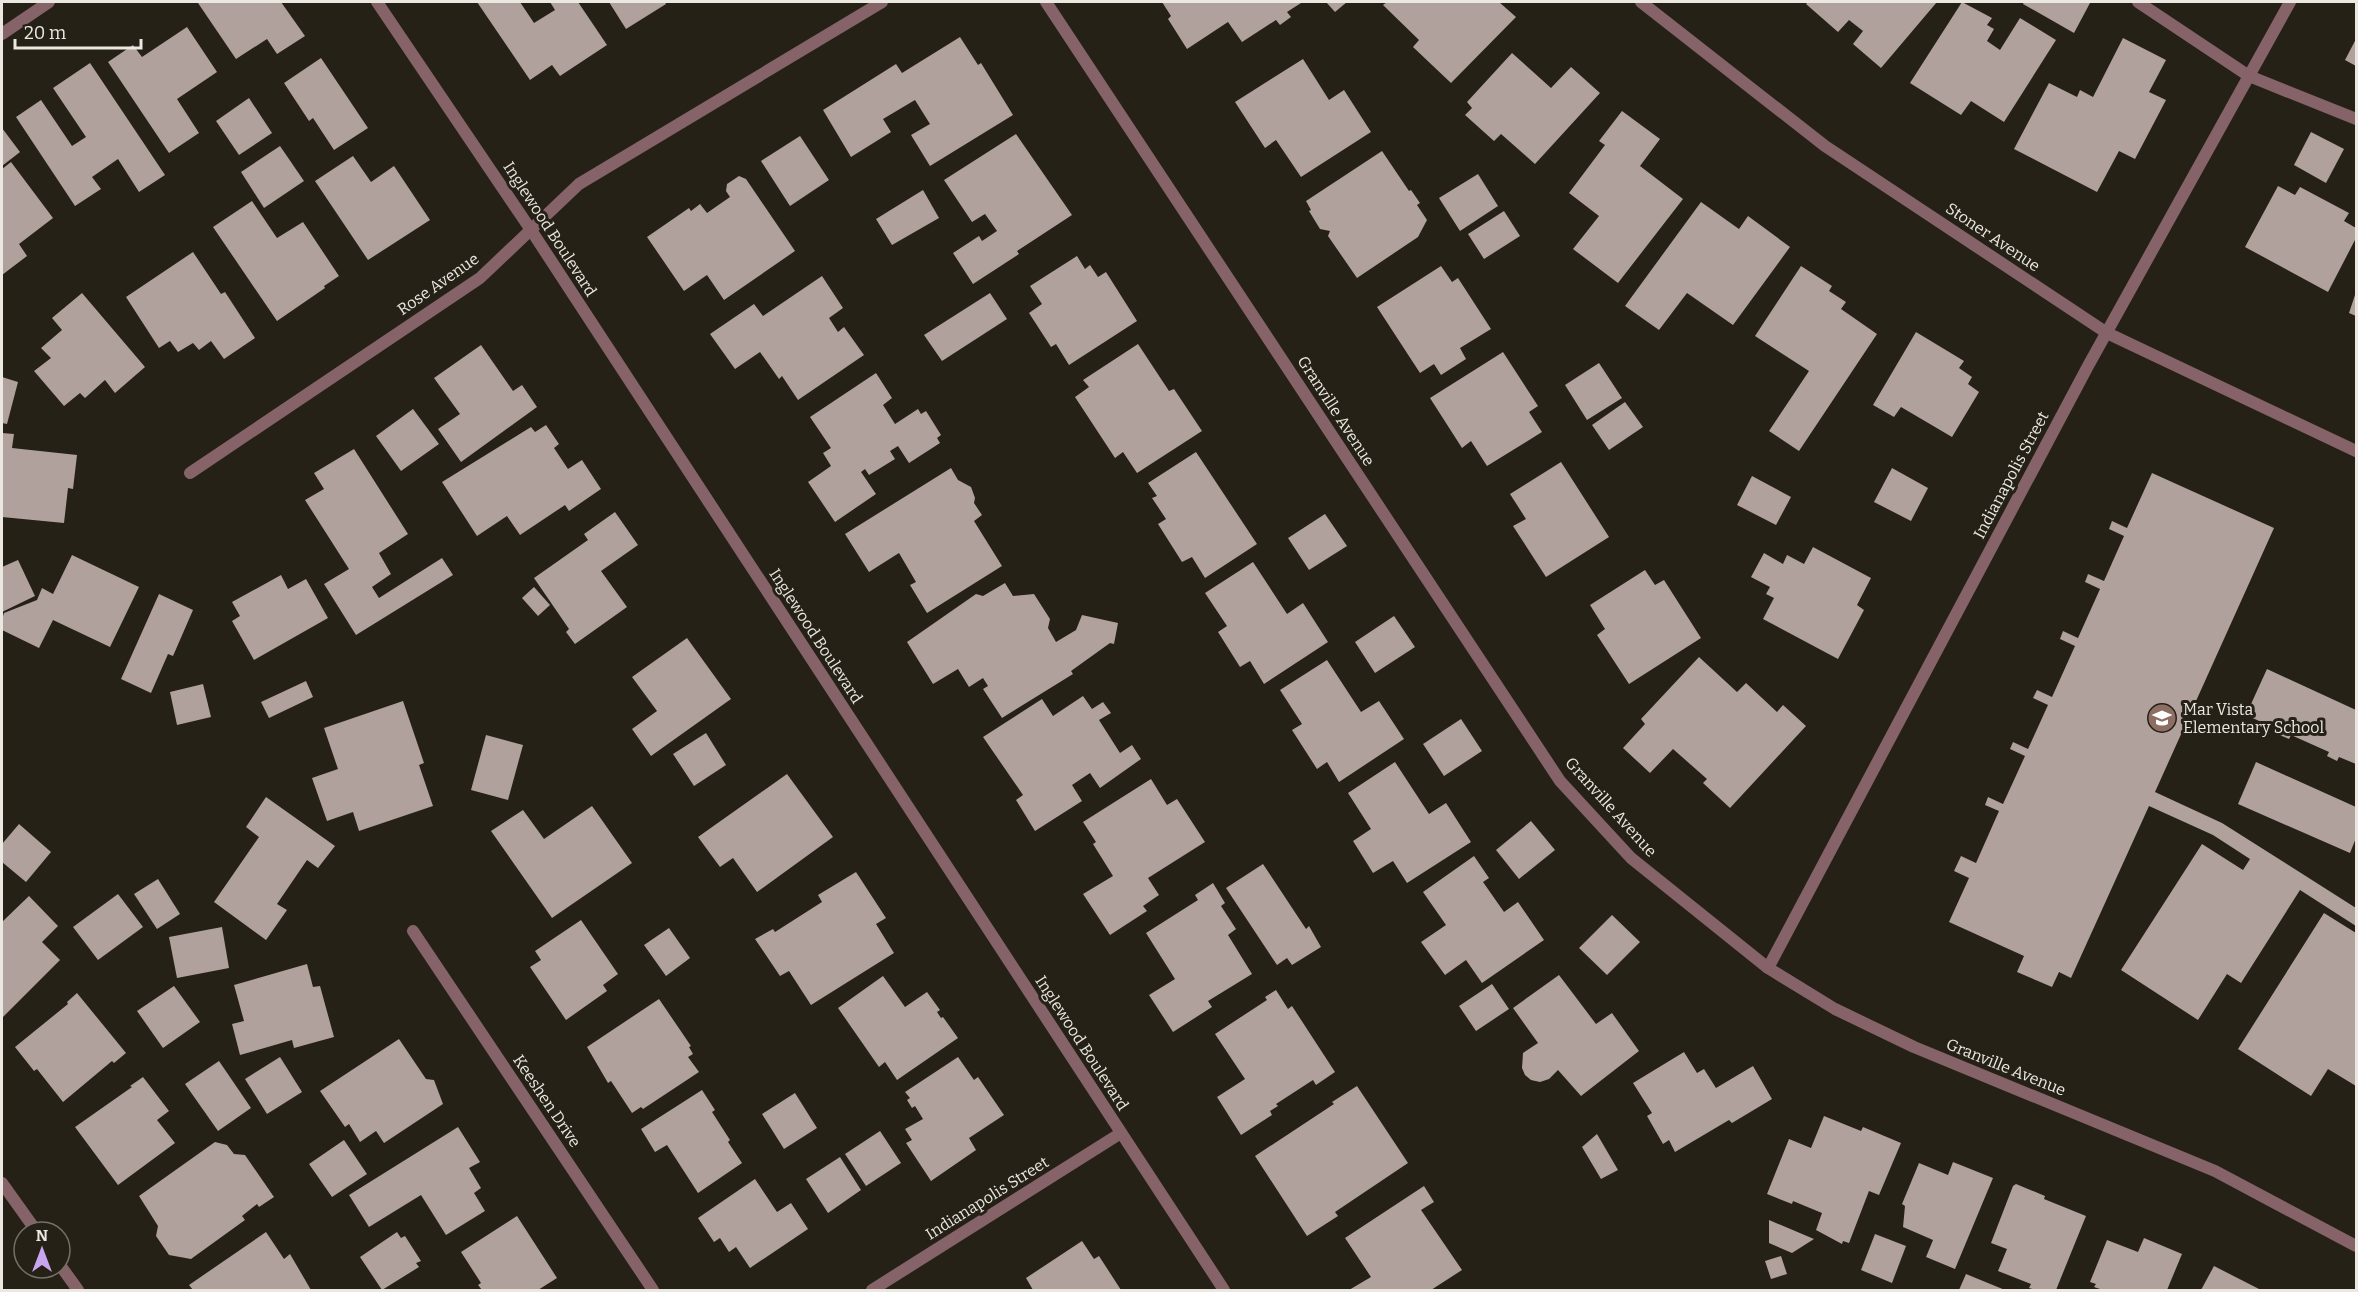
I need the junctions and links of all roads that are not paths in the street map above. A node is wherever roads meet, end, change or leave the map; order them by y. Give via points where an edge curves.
1 (49, 2) edge
2 (377, 2) edge
3 (882, 2) edge
4 (1046, 2) edge
5 (1641, 2) edge
6 (2138, 2) edge
7 (2290, 2) edge
8 (2, 34) edge
9 (2249, 76) junction
10 (2356, 119) edge
11 (531, 230) junction
12 (2107, 333) junction
13 (2356, 451) edge
14 (190, 473) dead end
15 (413, 931) dead end
16 (1767, 968) junction
17 (1120, 1133) junction
18 (2, 1183) edge
19 (28, 1220) edge
20 (2356, 1246) edge
21 (653, 1290) edge
22 (872, 1290) edge
23 (1224, 1290) edge

1 - 8 street
2 - 11 street, Inglewood Boulevard
3 - 11 street, Rose Avenue via 579,184
4 - 16 street, Granville Avenue via 1560,781 1631,858
5 - 12 street, Stoner Avenue via 1825,146
6 - 9 street
7 - 9 street, Indianapolis Street
9 - 10 street
9 - 12 street, Indianapolis Street
11 - 14 street, Rose Avenue via 480,278
11 - 17 street, Inglewood Boulevard
12 - 13 street, Stoner Avenue
12 - 16 street, Indianapolis Street
15 - 21 street, Keeshen Drive
16 - 20 street, Granville Avenue via 1835,1009 1914,1047 2215,1171
17 - 22 street, Indianapolis Street
17 - 23 street, Inglewood Boulevard
18 - 19 street

